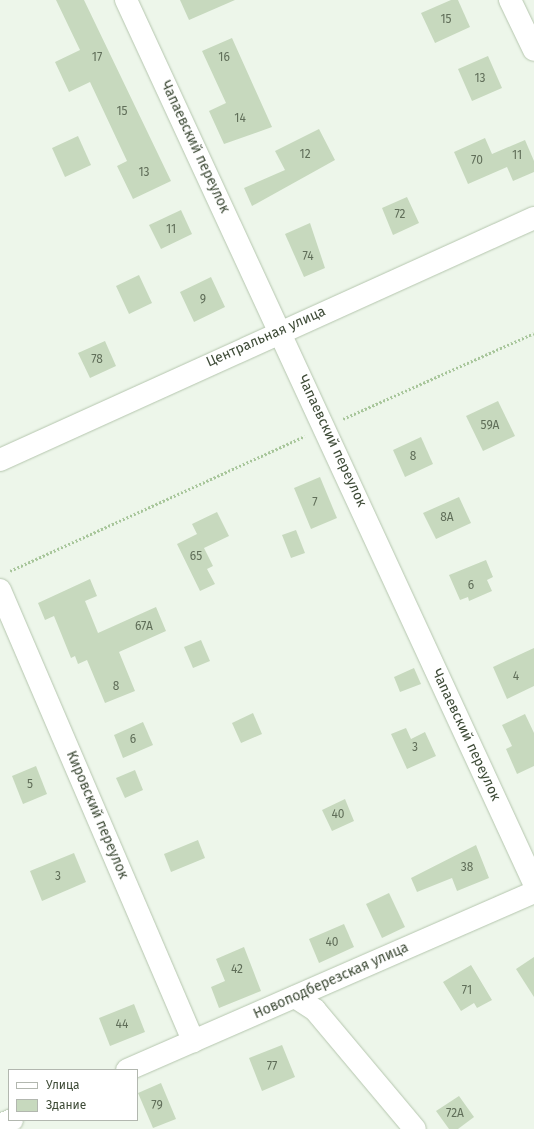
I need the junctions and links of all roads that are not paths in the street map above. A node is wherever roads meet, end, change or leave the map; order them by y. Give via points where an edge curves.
1 (126, 0) edge
2 (510, 0) edge
3 (534, 50) edge
4 (534, 218) edge
5 (281, 330) junction
6 (0, 460) edge
7 (4, 581) edge
8 (534, 883) edge
9 (534, 892) edge
10 (295, 997) junction
11 (194, 1041) junction
12 (129, 1069) edge
13 (10, 1121) edge
14 (0, 1125) edge
15 (415, 1129) edge

1 - 5 street, Чапаевский переулок
2 - 3 street
4 - 5 street, Центральная улица
5 - 6 street, Центральная улица
5 - 8 street, Чапаевский переулок
7 - 11 street, Кировский переулок
9 - 10 street, Новоподберезская улица
10 - 11 street, Новоподберезская улица
10 - 15 street via 315,1010
11 - 12 street, Новоподберезская улица
13 - 14 street

